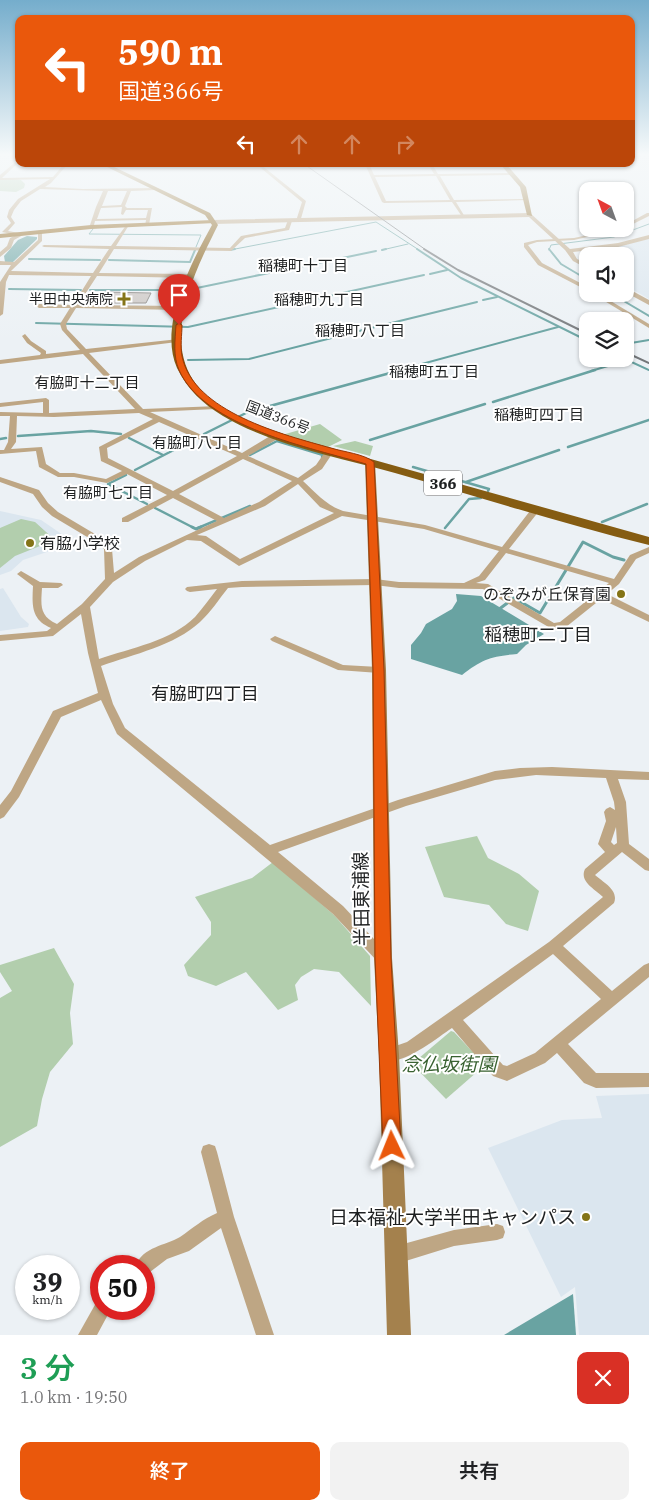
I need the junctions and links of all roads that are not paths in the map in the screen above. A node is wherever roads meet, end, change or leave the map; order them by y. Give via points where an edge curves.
1 (9, 218) edge
2 (94, 218) edge
3 (124, 218) edge
4 (148, 218) edge
5 (211, 218) edge
6 (446, 218) edge
7 (534, 218) edge
8 (290, 221) junction
9 (298, 221) joint
10 (124, 222) junction
11 (147, 222) junction
12 (213, 222) junction
13 (92, 224) junction
14 (40, 232) junction
15 (21, 234) junction
16 (0, 236) edge
17 (649, 237) edge
18 (579, 238) edge
19 (61, 239) dead end
20 (557, 240) junction
21 (44, 246) dead end
22 (55, 246) junction
23 (113, 247) junction
24 (202, 248) junction
25 (568, 250) junction
26 (0, 255) edge
27 (579, 262) edge
28 (0, 263) edge
29 (13, 263) junction
30 (7, 274) junction
31 (95, 275) junction
32 (191, 276) junction
33 (579, 284) edge
34 (634, 294) edge
35 (609, 302) edge
36 (649, 303) edge
37 (39, 306) dead end
38 (75, 306) junction
39 (181, 308) junction
40 (0, 314) edge
41 (649, 326) edge
42 (26, 336) dead end
43 (177, 340) junction
44 (84, 352) junction
45 (43, 356) junction
46 (0, 362) edge
47 (0, 405) edge
48 (216, 407) junction
49 (141, 411) junction
50 (0, 414) edge
51 (14, 414) junction
52 (46, 415) junction
53 (159, 420) junction
54 (278, 435) junction
55 (3, 451) edge
56 (330, 452) junction
57 (243, 456) junction
58 (370, 462) junction
59 (128, 471) junction
60 (0, 479) edge
61 (297, 480) junction
62 (173, 494) junction
63 (536, 509) junction
64 (341, 514) junction
65 (372, 517) junction
66 (221, 519) junction
67 (125, 520) dead end
68 (186, 538) junction
69 (649, 541) edge
70 (504, 548) junction
71 (649, 550) edge
72 (21, 574) dead end
73 (110, 580) junction
74 (375, 582) junction
75 (616, 582) junction
76 (38, 585) junction
77 (58, 585) dead end
78 (225, 586) junction
79 (460, 586) junction
80 (190, 589) dead end
81 (601, 595) junction
82 (85, 606) junction
83 (649, 619) edge
84 (60, 628) junction
85 (0, 638) edge
86 (274, 639) dead end
87 (96, 664) junction
88 (379, 670) junction
89 (105, 694) junction
90 (611, 775) junction
91 (649, 776) edge
92 (381, 809) junction
93 (610, 812) dead end
94 (0, 814) edge
95 (619, 849) junction
96 (268, 850) junction
97 (649, 866) edge
98 (554, 946) junction
99 (383, 958) junction
100 (649, 969) edge
101 (611, 999) junction
102 (454, 1019) junction
103 (558, 1043) junction
104 (389, 1055) junction
105 (649, 1080) edge
106 (210, 1152) dead end
107 (226, 1217) junction
108 (497, 1232) dead end
109 (396, 1255) junction
110 (155, 1257) edge
111 (96, 1320) edge
112 (87, 1335) edge
113 (265, 1335) edge
114 (399, 1335) edge

1 - 15 street via 13,223 4,232
2 - 13 street
3 - 10 street
4 - 11 street
5 - 12 highway
6 - 9 street
7 - 20 street
8 - 9 street
8 - 12 street
8 - 24 street via 287,229 244,237 231,250
10 - 11 main road
10 - 13 main road
10 - 23 street
11 - 12 main road
12 - 24 highway, 国道366号 / 366 via 215,225
13 - 14 main road
14 - 15 main road
14 - 29 street via 40,240
15 - 16 main road
15 - 26 street via 12,239
17 - 25 street via 618,245
18 - 20 street
19 - 22 street
20 - 25 street
20 - 33 street via 532,242 526,247 540,264
21 - 22 street
22 - 23 street
23 - 24 street
23 - 31 street
24 - 32 highway, 国道366号 / 366
25 - 27 street
28 - 29 street
29 - 30 street
30 - 31 street
30 - 40 street
31 - 32 street
31 - 38 street
32 - 39 highway, 国道366号 / 366
34 - 36 street
35 - 41 street
37 - 38 street
38 - 39 street
38 - 44 street via 63,324
39 - 43 highway, 国道366号 / 366
42 - 45 street via 28,342 44,352
43 - 44 street
43 - 48 highway, 国道366号 / 366 via 178,355 186,376
44 - 45 street
44 - 49 street
45 - 46 street
47 - 52 street via 46,400
48 - 49 street
48 - 54 highway, 国道366号 / 366
49 - 52 street
49 - 53 street
50 - 51 street
51 - 52 street
51 - 55 street via 12,442
53 - 57 street
53 - 59 street via 103,447 104,459
54 - 56 highway, 国道366号 / 366
54 - 57 street
55 - 59 street via 39,449 42,466 58,475 107,481
56 - 58 highway, 国道366号 / 366
56 - 61 street via 319,467
57 - 61 street
57 - 62 street
58 - 63 highway, 国道366号 / 366
58 - 65 main road, 半田東浦線
59 - 62 street
60 - 73 street via 36,492 54,514 102,542 108,549
61 - 64 street via 323,505
61 - 66 street via 262,504
62 - 66 street
62 - 67 street
63 - 69 highway, 国道366号 / 366
63 - 70 street
64 - 65 street
64 - 68 street via 239,563 203,538
65 - 70 street
65 - 74 main road, 半田東浦線
66 - 68 street
68 - 73 street via 142,559
70 - 75 street
70 - 79 street via 482,578
71 - 75 street via 633,557
72 - 76 street
73 - 82 street
74 - 78 street via 278,582
74 - 79 street
74 - 88 main road, 半田東浦線
75 - 81 street
76 - 77 street
76 - 84 street via 37,612 40,619
78 - 80 street
78 - 87 street via 198,619 182,631
79 - 81 street via 485,586 552,626 563,625
81 - 83 street
82 - 84 street
82 - 87 street via 87,630
84 - 85 street via 50,634
86 - 88 street via 342,668
87 - 89 street
88 - 92 main road, 半田東浦線
89 - 94 street via 57,714 15,794
89 - 96 street via 113,720 121,731
90 - 91 street
90 - 92 street via 566,771 501,774
90 - 95 street via 620,802
92 - 96 street
92 - 99 main road, 半田東浦線
93 - 95 street via 612,821 604,844
95 - 97 street
95 - 98 street via 589,872 588,877 608,894 609,899
96 - 99 street via 338,910
98 - 101 street
98 - 102 street
99 - 104 main road, 半田東浦線
100 - 101 street
101 - 103 street
102 - 103 street via 498,1071 507,1074 540,1058
102 - 104 street via 411,1048
103 - 105 street via 589,1078 596,1081
104 - 109 main road, 半田東浦線
106 - 107 street
107 - 110 street via 183,1245
107 - 113 street
108 - 109 street via 454,1238
109 - 114 main road, 半田東浦線
111 - 112 street

